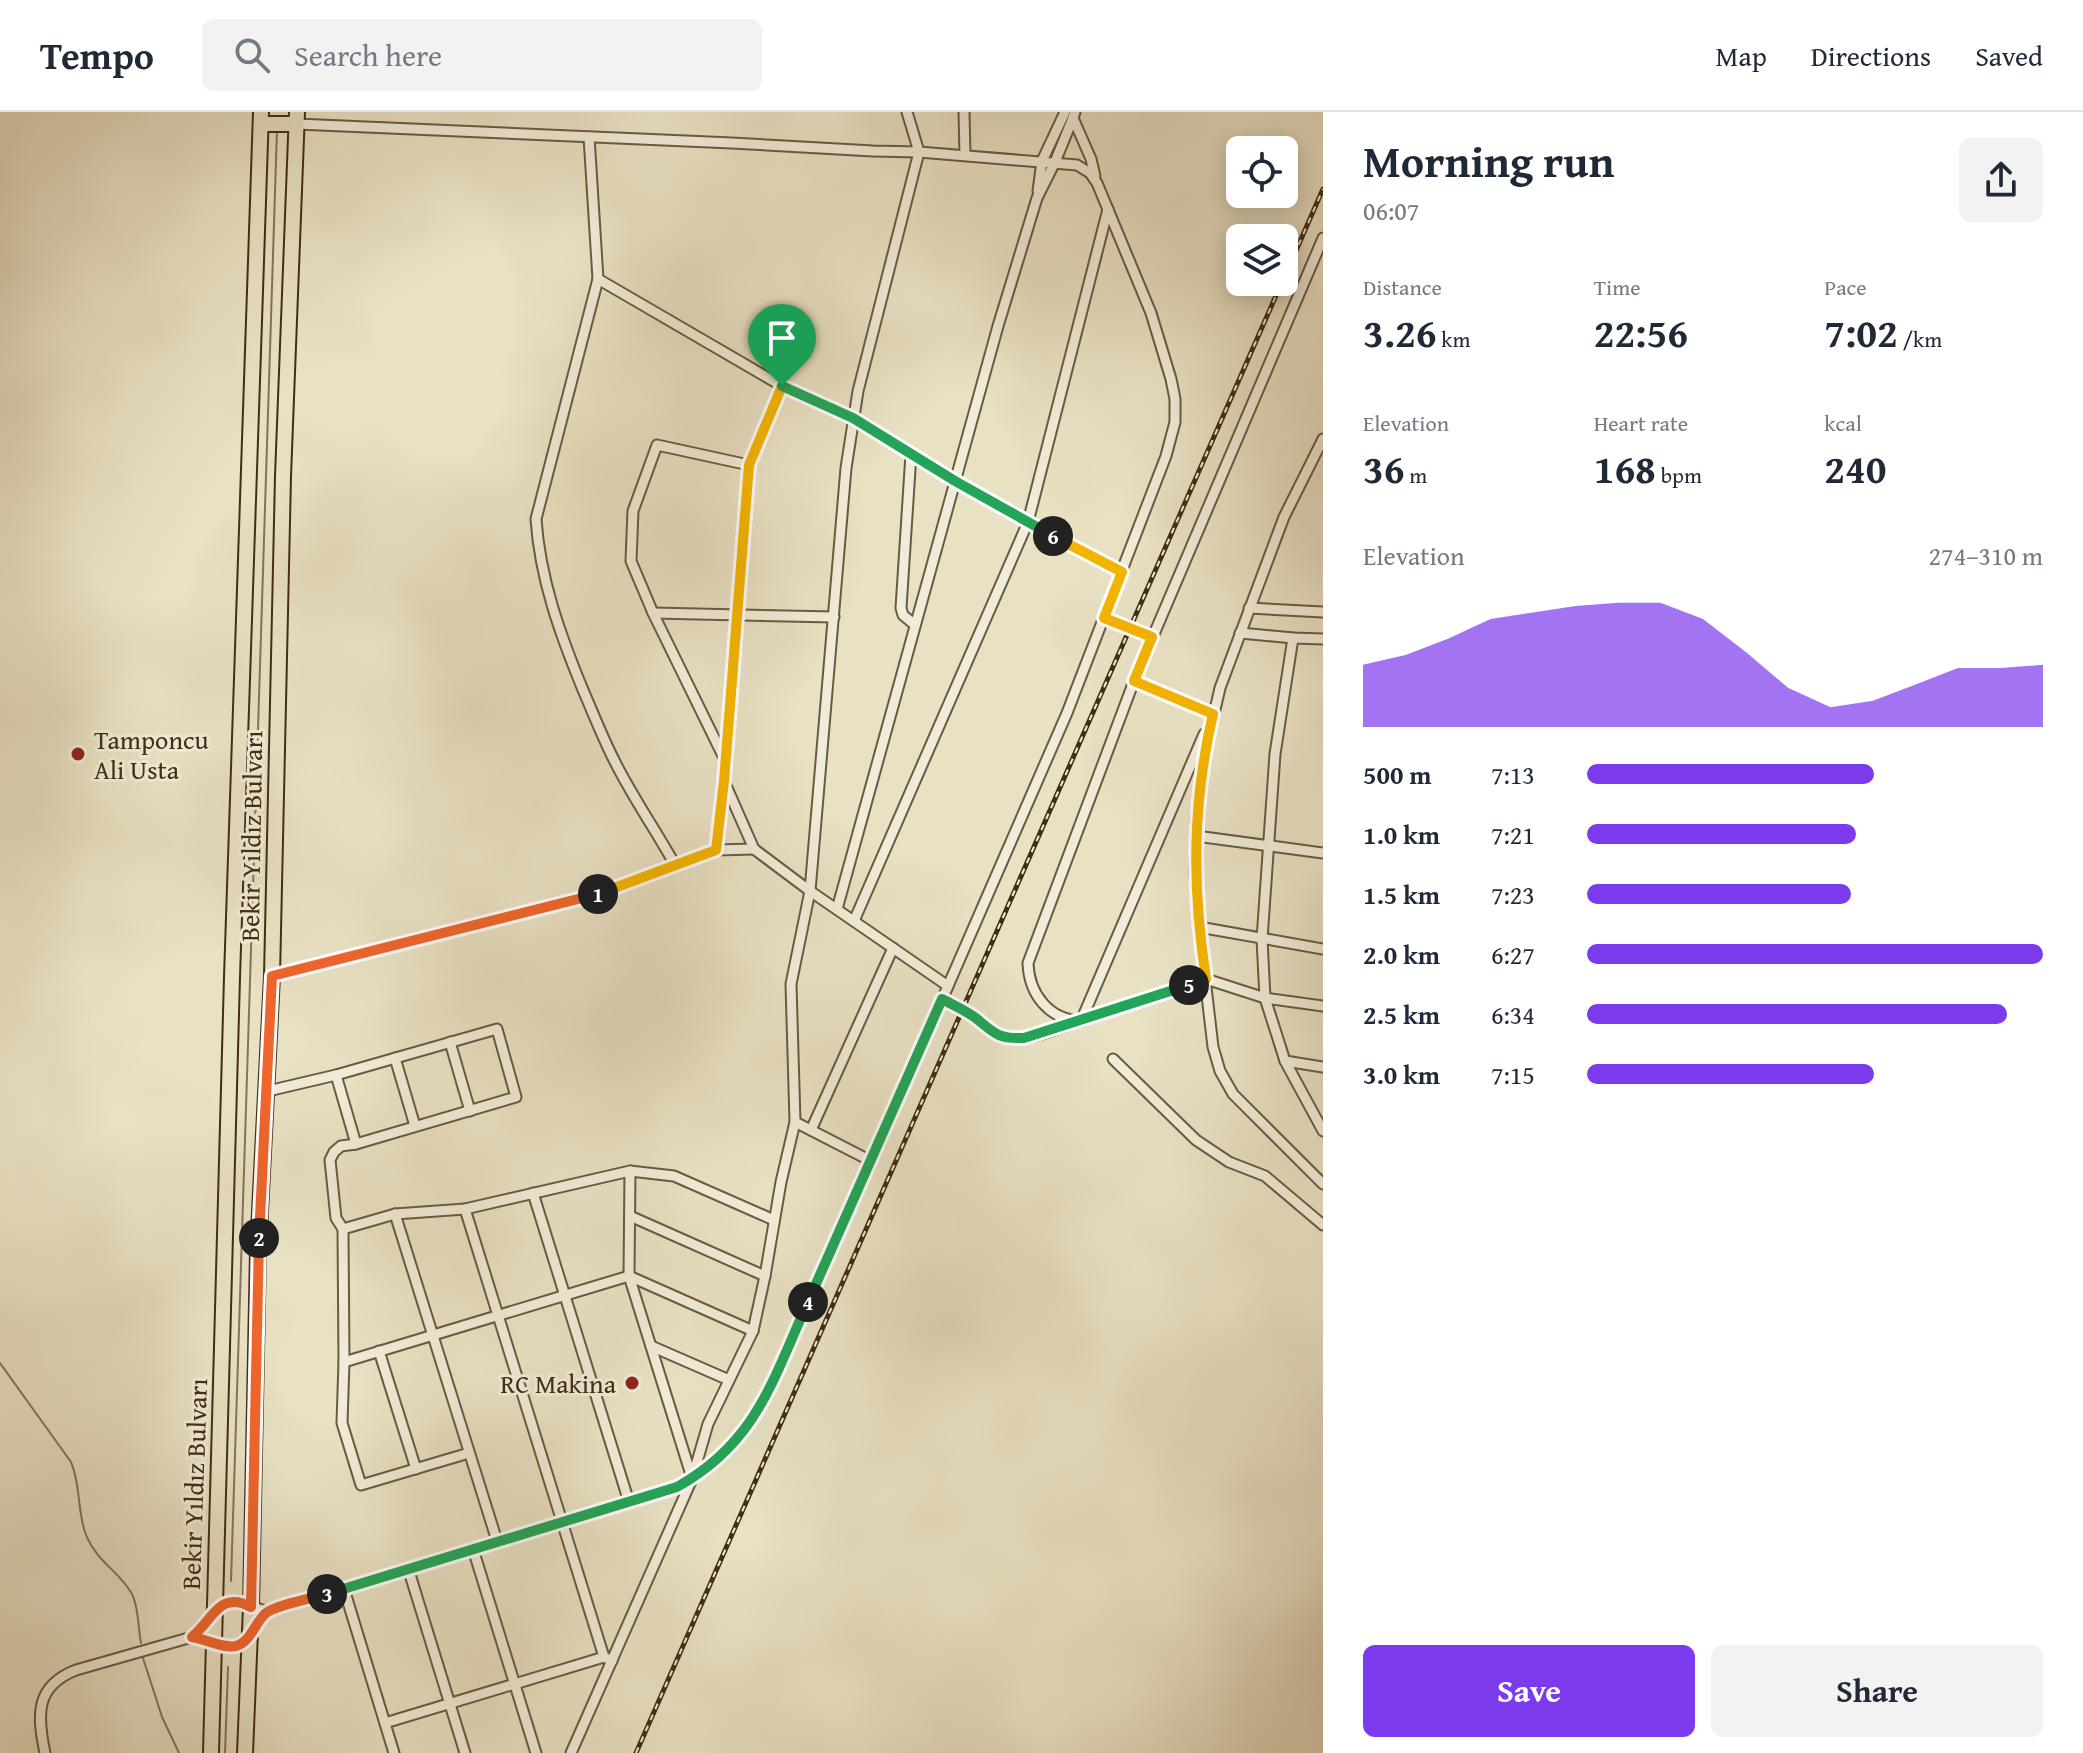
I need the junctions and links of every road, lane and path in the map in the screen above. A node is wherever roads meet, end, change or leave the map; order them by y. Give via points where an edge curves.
1 (907, 112) edge
2 (964, 112) edge
3 (1071, 114) edge
4 (278, 120) edge
5 (589, 137) junction
6 (919, 152) junction
7 (965, 155) junction
8 (1042, 161) junction
9 (1055, 162) junction
10 (1097, 183) junction
11 (1037, 198) junction
12 (1108, 209) junction
13 (1323, 238) edge
14 (598, 279) junction
15 (782, 386) junction
16 (853, 418) junction
17 (1323, 439) edge
18 (911, 454) junction
19 (749, 465) junction
20 (955, 481) junction
21 (1028, 522) junction
22 (1122, 572) junction
23 (1249, 608) junction
24 (1323, 612) edge
25 (653, 613) junction
26 (737, 614) junction
27 (834, 617) junction
28 (1104, 618) junction
29 (915, 625) junction
30 (1240, 633) junction
31 (1152, 637) junction
32 (1293, 638) junction
33 (1323, 639) edge
34 (1134, 681) junction
35 (1213, 714) junction
36 (725, 760) junction
37 (724, 781) junction
38 (1196, 836) junction
39 (1269, 846) junction
40 (754, 849) junction
41 (716, 850) junction
42 (1323, 853) edge
43 (675, 865) junction
44 (810, 891) junction
45 (837, 909) junction
46 (854, 921) junction
47 (1199, 927) junction
48 (1262, 939) junction
49 (893, 948) junction
50 (1323, 949) edge
51 (272, 976) junction
52 (1206, 979) junction
53 (948, 986) junction
54 (1265, 998) junction
55 (942, 999) junction
56 (1323, 1006) edge
57 (1080, 1021) junction
58 (450, 1042) junction
59 (395, 1058) junction
60 (1113, 1059) dead end
61 (1285, 1061) junction
62 (1323, 1067) edge
63 (336, 1075) junction
64 (268, 1091) junction
65 (470, 1111) junction
66 (795, 1122) junction
67 (415, 1126) junction
68 (811, 1130) junction
69 (1323, 1131) edge
70 (356, 1144) junction
71 (871, 1161) junction
72 (630, 1171) junction
73 (1323, 1184) edge
74 (533, 1193) junction
75 (465, 1209) junction
76 (395, 1214) junction
77 (630, 1216) junction
78 (774, 1220) junction
79 (1323, 1225) edge
80 (343, 1229) junction
81 (629, 1276) junction
82 (765, 1276) junction
83 (565, 1295) junction
84 (498, 1315) junction
85 (753, 1331) junction
86 (433, 1335) junction
87 (651, 1346) junction
88 (379, 1351) junction
89 (344, 1362) junction
90 (729, 1380) junction
91 (469, 1453) junction
92 (416, 1469) junction
93 (692, 1479) junction
94 (629, 1502) junction
95 (562, 1522) junction
96 (497, 1541) junction
97 (473, 1549) junction
98 (408, 1568) junction
99 (344, 1589) junction
100 (251, 1607) junction
101 (268, 1611) junction
102 (214, 1612) junction
103 (249, 1635) junction
104 (192, 1637) junction
105 (214, 1643) junction
106 (608, 1659) junction
107 (515, 1684) junction
108 (450, 1703) junction
109 (385, 1723) junction
110 (45, 1753) edge
111 (211, 1753) edge
112 (245, 1753) edge
113 (394, 1753) edge
114 (465, 1753) edge
115 (536, 1753) edge
116 (571, 1753) edge

1 - 6 street
2 - 7 street
3 - 8 street
3 - 9 street
3 - 10 street
4 - 5 street
4 - 51 main road, Bekir Yıldız Bulvarı via 283,476
4 - 102 main road, Bekir Yıldız Bulvarı via 232,977
5 - 6 street
5 - 14 street
6 - 7 street
6 - 16 street
7 - 8 street
8 - 9 street
8 - 11 street
9 - 10 street via 1082,167
9 - 11 street
10 - 12 street
11 - 20 street
12 - 21 street
12 - 22 street via 1151,313 1175,399 1170,445
13 - 31 street
14 - 15 street
14 - 43 street via 536,519 539,546 556,619 595,718
15 - 16 street
15 - 19 street
16 - 18 street
16 - 27 street
17 - 23 street via 1284,517
18 - 20 street
18 - 29 street via 901,608
19 - 25 street via 657,445 633,511 631,561
19 - 26 street
20 - 21 street
20 - 29 street
21 - 22 street
21 - 46 street
22 - 28 street
23 - 24 street
23 - 30 street
25 - 26 street
25 - 36 street
26 - 27 street
26 - 36 street
27 - 44 street
28 - 31 street
28 - 53 street
29 - 45 street
30 - 32 street
30 - 35 street
31 - 34 street
32 - 33 street
32 - 39 street via 1275,754
34 - 35 street
34 - 57 street via 1028,963 1031,984 1042,1003 1059,1017
35 - 38 street
35 - 57 street
36 - 37 street
37 - 40 street
37 - 41 street
38 - 39 street
38 - 47 street
39 - 42 street
39 - 48 street
40 - 41 street
40 - 44 street
41 - 43 street
43 - 51 street via 581,899
44 - 45 street
44 - 66 street via 791,984
45 - 46 street
46 - 49 street
47 - 48 street
47 - 52 street
48 - 50 street
48 - 54 street
49 - 53 street
49 - 68 street
51 - 64 main road, Bekir Yıldız Bulvarı
52 - 54 street
52 - 57 street
52 - 73 street via 1215,1055 1224,1079
53 - 55 street
54 - 56 street
54 - 61 street
55 - 57 street via 1009,1038 1032,1037
55 - 71 street
58 - 59 street
58 - 65 street
58 - 65 street via 497,1029 505,1056 516,1097
59 - 63 street
59 - 67 street
60 - 79 street via 1196,1140 1229,1162 1265,1176
61 - 62 street
61 - 69 street
63 - 64 street
63 - 70 street
64 - 100 main road, Bekir Yıldız Bulvarı via 258,1251
65 - 67 street
66 - 68 street
66 - 78 street
67 - 70 street
68 - 71 street
70 - 80 street via 341,1146 330,1160 336,1218
71 - 93 street via 758,1410 732,1446
72 - 74 street
72 - 77 street
72 - 78 street via 674,1176
74 - 75 street
74 - 83 street
75 - 76 street
75 - 84 street
76 - 80 street
76 - 86 street
77 - 81 street
77 - 82 street
78 - 82 street
80 - 89 street
81 - 83 street
81 - 85 street
81 - 87 street
82 - 85 street
83 - 84 street
83 - 94 street
84 - 86 street
84 - 95 street
85 - 90 street
86 - 88 street
86 - 91 street
87 - 90 street
87 - 93 street
88 - 89 street
88 - 92 street
89 - 92 street via 342,1423 361,1485
90 - 93 street via 708,1424
91 - 92 street
91 - 96 street
93 - 94 street
93 - 106 street
94 - 95 street
95 - 96 street
95 - 106 street
96 - 97 street
97 - 98 street
97 - 107 street
98 - 99 street
98 - 108 street
99 - 101 street
99 - 109 street
100 - 101 street
100 - 102 street via 228,1601
100 - 103 main road, Bekir Yıldız Bulvarı
101 - 103 street
102 - 104 street
102 - 105 main road, Bekir Yıldız Bulvarı
103 - 105 street via 236,1646
103 - 112 main road, Bekir Yıldız Bulvarı
104 - 105 street
104 - 110 street via 58,1679 41,1704
105 - 111 main road, Bekir Yıldız Bulvarı
106 - 107 street
106 - 116 street
107 - 108 street
107 - 115 street
108 - 109 street
108 - 114 street
109 - 113 street

